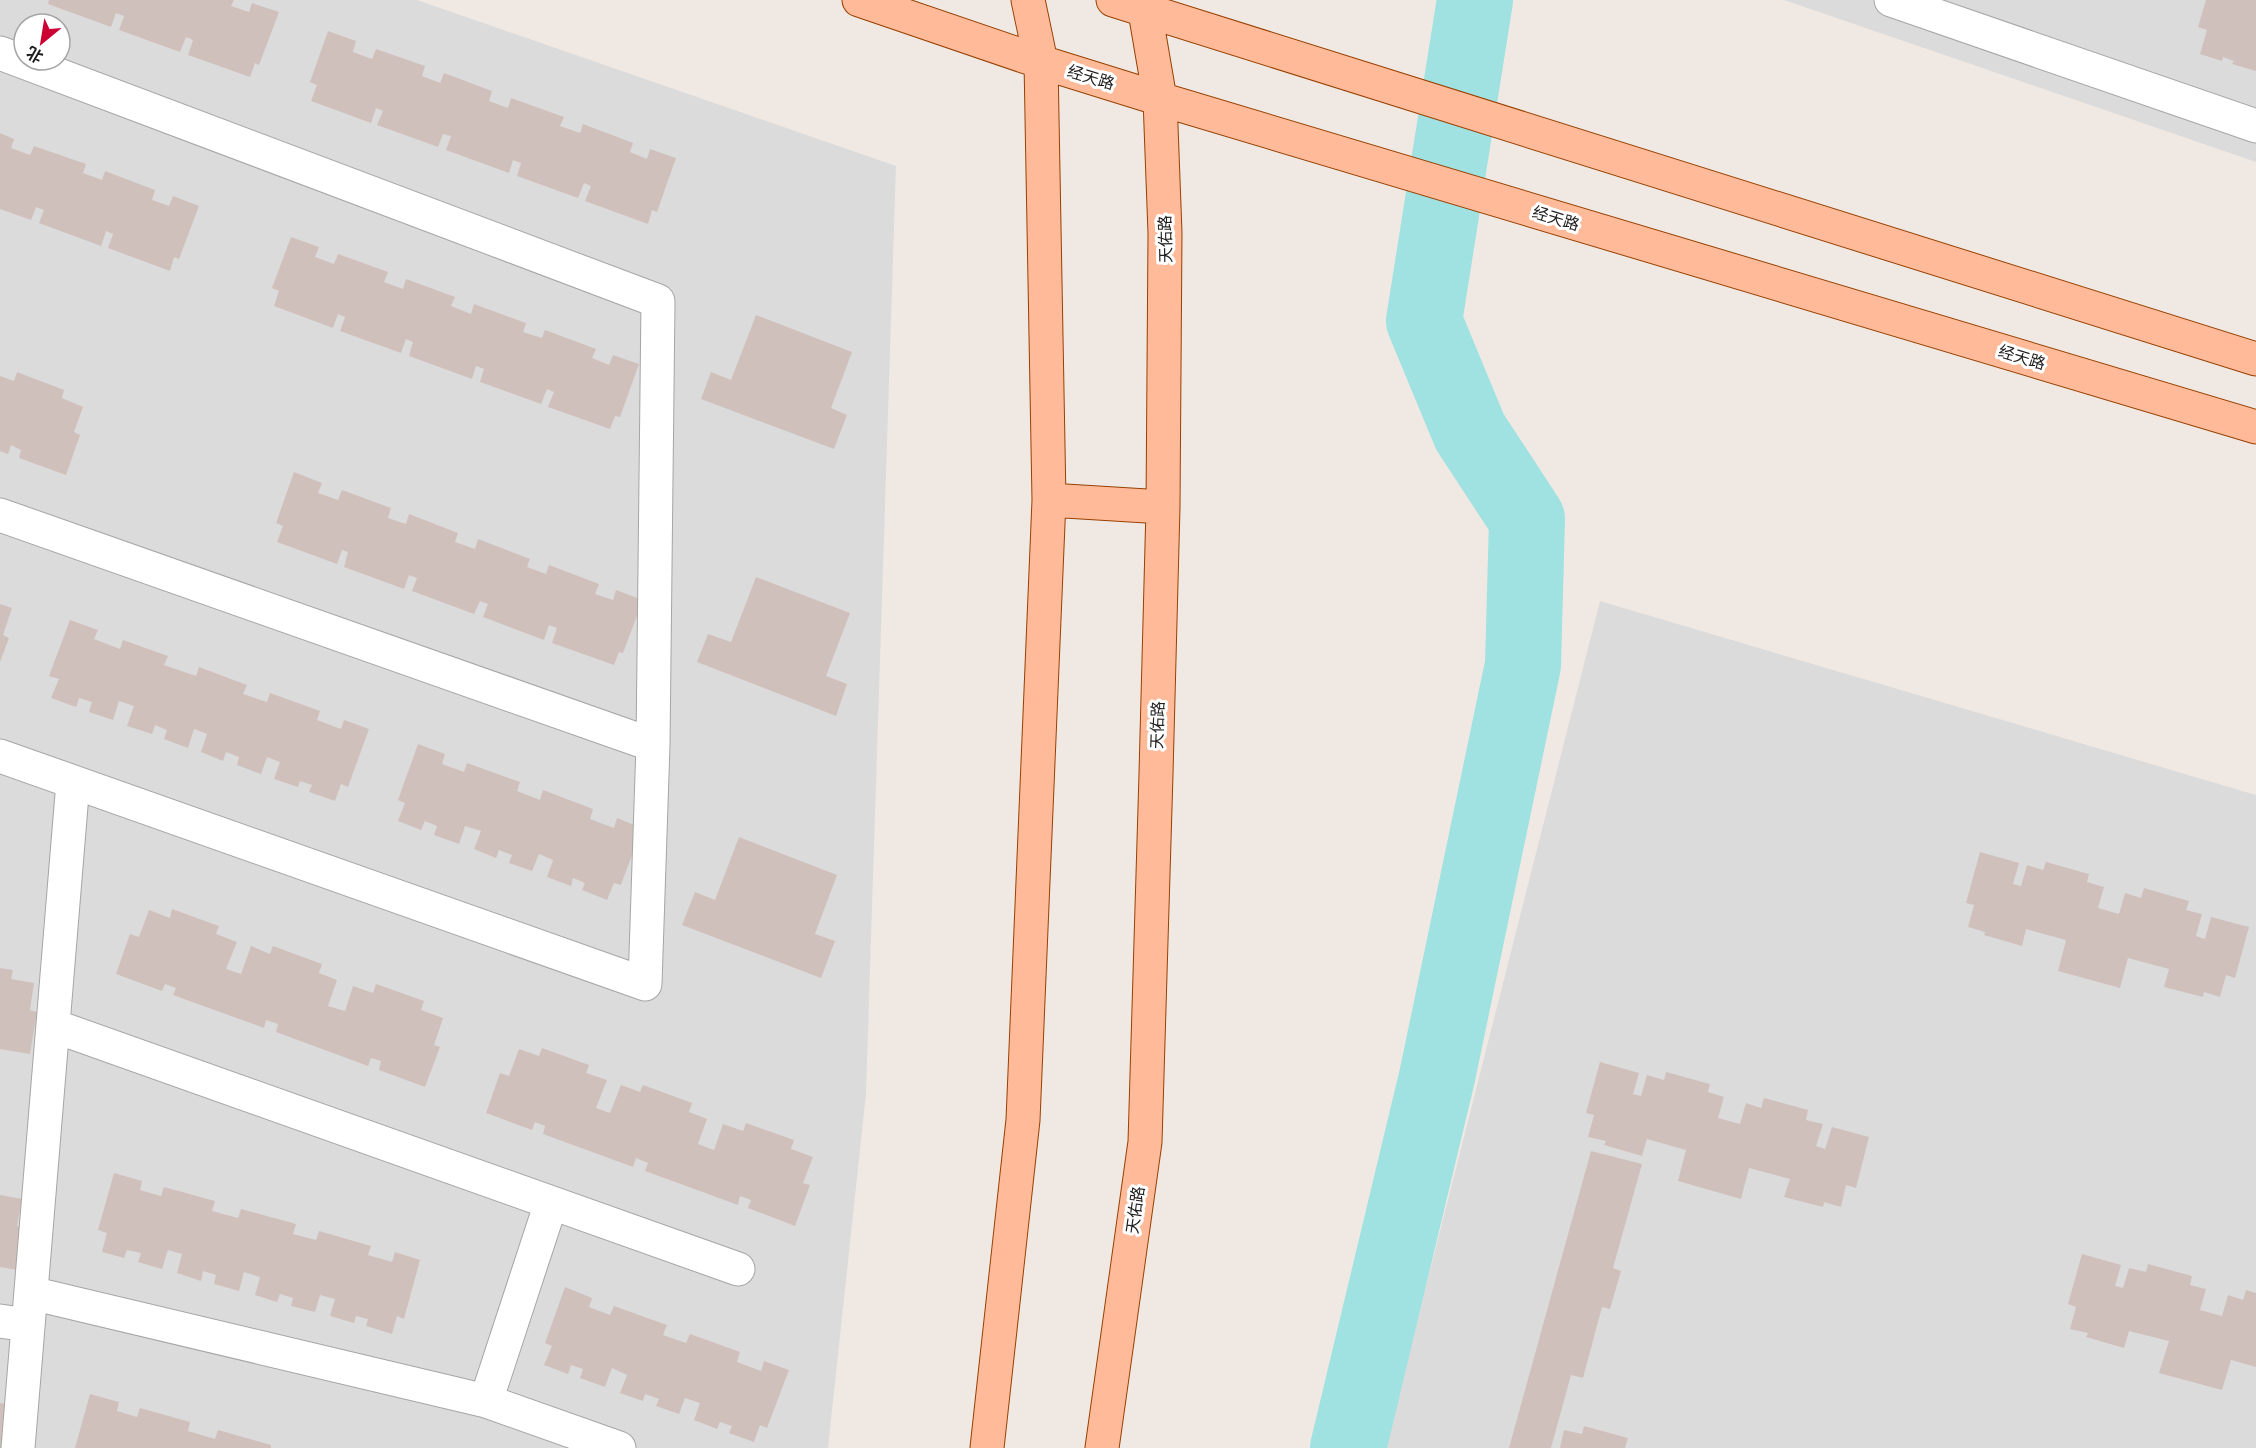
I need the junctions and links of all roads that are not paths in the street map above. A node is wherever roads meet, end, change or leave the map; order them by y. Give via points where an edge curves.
1 (859, 0) edge
2 (1028, 0) edge
3 (1113, 0) edge
4 (1891, 0) edge
5 (1144, 5) edge
6 (0, 53) edge
7 (1041, 62) junction
8 (1160, 99) junction
9 (2256, 126) edge
10 (2254, 358) edge
11 (2255, 426) edge
12 (1049, 500) junction
13 (1163, 507) junction
14 (0, 515) edge
15 (653, 745) junction
16 (0, 756) edge
17 (73, 782) junction
18 (54, 1026) junction
19 (551, 1203) junction
20 (738, 1269) dead end
21 (31, 1293) junction
22 (14, 1323) edge
23 (486, 1401) junction
24 (18, 1448) edge
25 (619, 1448) edge
26 (987, 1448) edge
27 (1102, 1448) edge

1 - 7 main road, 经天路
2 - 7 main road
3 - 5 main road
4 - 9 street
5 - 8 main road, 天佑路
5 - 10 main road
6 - 15 street via 658,301
7 - 8 main road, 经天路
7 - 12 main road
8 - 11 main road, 经天路
8 - 13 main road, 天佑路 via 1165,233
12 - 13 main road
12 - 26 main road via 1023,1120
13 - 27 main road, 天佑路 via 1144,1142
14 - 15 street
15 - 17 street via 645,984
16 - 17 street
17 - 18 street
18 - 19 street
18 - 21 street
19 - 20 street
19 - 23 street
21 - 22 street
21 - 23 street
22 - 24 street
23 - 25 street

